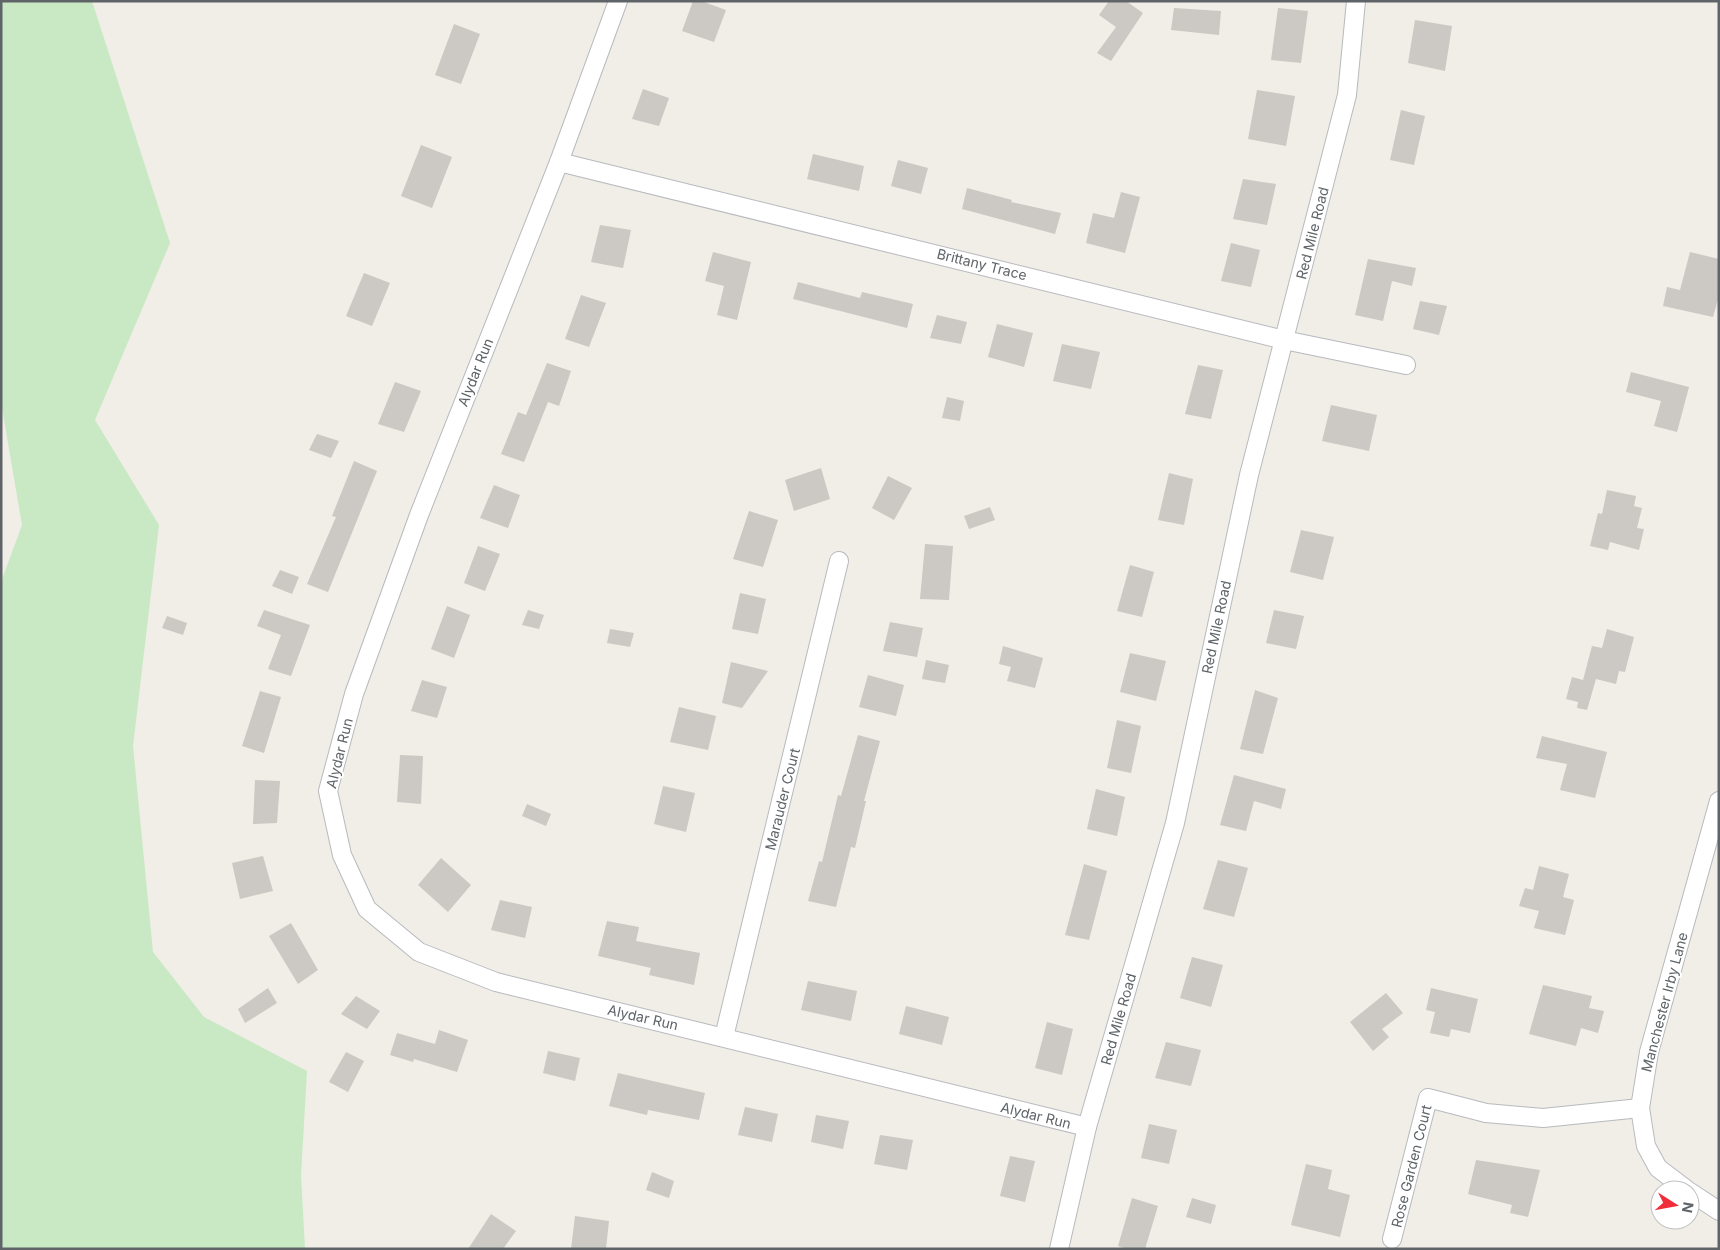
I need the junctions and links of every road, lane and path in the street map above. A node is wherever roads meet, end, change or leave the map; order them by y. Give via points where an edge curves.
1 (618, 1) edge
2 (1356, 1) edge
3 (559, 162) junction
4 (1284, 340) junction
5 (1406, 365) dead end
6 (839, 561) dead end
7 (1719, 801) edge
8 (724, 1037) junction
9 (1640, 1108) junction
10 (1087, 1128) junction
11 (1674, 1180) edge
12 (1700, 1199) edge
13 (1719, 1211) edge
14 (1392, 1238) dead end
15 (1059, 1249) edge

1 - 3 street, Alydar Run
2 - 4 street, Red Mile Road via 1347,95
3 - 4 street, Brittany Trace
3 - 8 street, Alydar Run via 419,515 354,694 328,791 342,855 367,909 419,952 496,982
4 - 5 street, Brittany Trace
4 - 10 street, Red Mile Road via 1249,475 1175,823
6 - 8 street, Marauder Court
7 - 9 street, Manchester Irby Lane via 1649,1052
8 - 10 street, Alydar Run
9 - 11 street, Manchester Irby Lane via 1646,1146 1658,1168
9 - 14 street, Rose Garden Court via 1542,1118 1486,1112 1428,1098
10 - 15 street, Red Mile Road
12 - 13 street, Manchester Irby Lane

